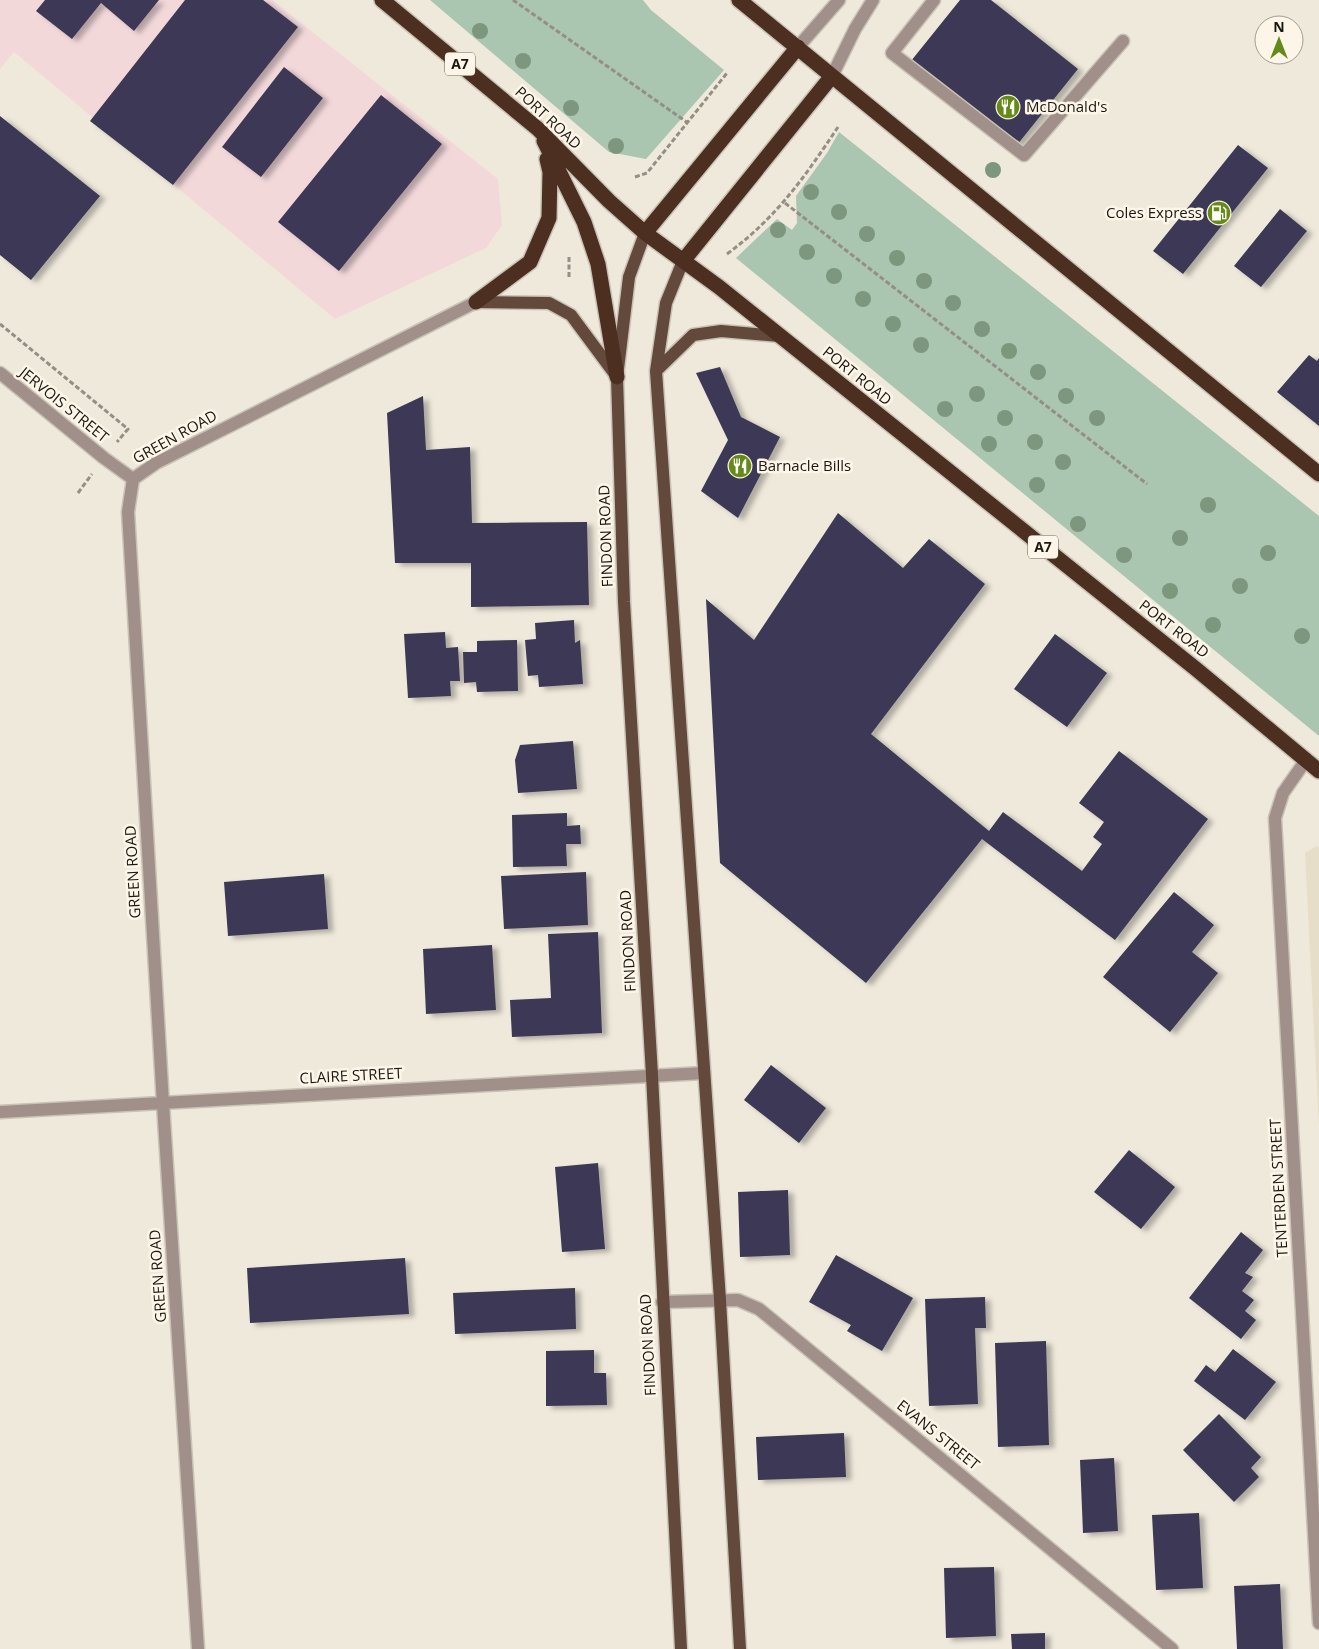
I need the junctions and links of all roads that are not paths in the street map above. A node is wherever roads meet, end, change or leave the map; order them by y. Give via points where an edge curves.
1 (382, 0) edge
2 (739, 0) edge
3 (839, 0) edge
4 (874, 0) edge
5 (934, 0) edge
6 (1123, 42) dead end
7 (798, 46) junction
8 (832, 76) junction
9 (538, 129) junction
10 (644, 234) junction
11 (683, 261) junction
12 (476, 302) junction
13 (779, 336) junction
14 (656, 371) junction
15 (0, 373) edge
16 (617, 377) junction
17 (1319, 474) edge
18 (133, 479) junction
19 (1306, 760) junction
20 (1319, 771) edge
21 (704, 1072) junction
22 (652, 1075) junction
23 (163, 1104) junction
24 (0, 1112) edge
25 (720, 1300) junction
26 (662, 1302) junction
27 (1319, 1623) edge
28 (198, 1649) edge
29 (681, 1649) edge
30 (740, 1649) edge
31 (1172, 1649) edge

1 - 9 highway, PORT ROAD / A7
2 - 7 highway
3 - 7 street
4 - 8 street via 854,29
5 - 6 street via 892,53 1024,155
7 - 8 highway
7 - 10 highway
8 - 11 highway
8 - 17 highway
9 - 10 highway, PORT ROAD / A7
9 - 12 highway via 550,172 549,218 530,262
9 - 16 highway via 592,245
10 - 11 highway, PORT ROAD / A7
10 - 16 main road, FINDON ROAD via 629,277
11 - 13 highway, PORT ROAD / A7
11 - 14 main road via 666,304
12 - 16 main road via 549,303 571,315
12 - 18 street, GREEN ROAD via 156,463
13 - 14 main road via 721,331 693,335
13 - 19 highway, PORT ROAD / A7
14 - 21 main road
15 - 18 street, JERVOIS STREET
16 - 22 main road, FINDON ROAD via 624,602
18 - 23 street, GREEN ROAD via 128,512
19 - 20 highway, PORT ROAD / A7
19 - 27 street, TENTERDEN STREET via 1282,793 1275,818
21 - 22 street, CLAIRE STREET
21 - 25 main road
22 - 23 street, CLAIRE STREET
22 - 26 main road, FINDON ROAD
23 - 24 street, CLAIRE STREET
23 - 28 street, GREEN ROAD
25 - 26 street, EVANS STREET
25 - 30 main road
25 - 31 street, EVANS STREET via 747,1302 759,1309
26 - 29 main road, FINDON ROAD

